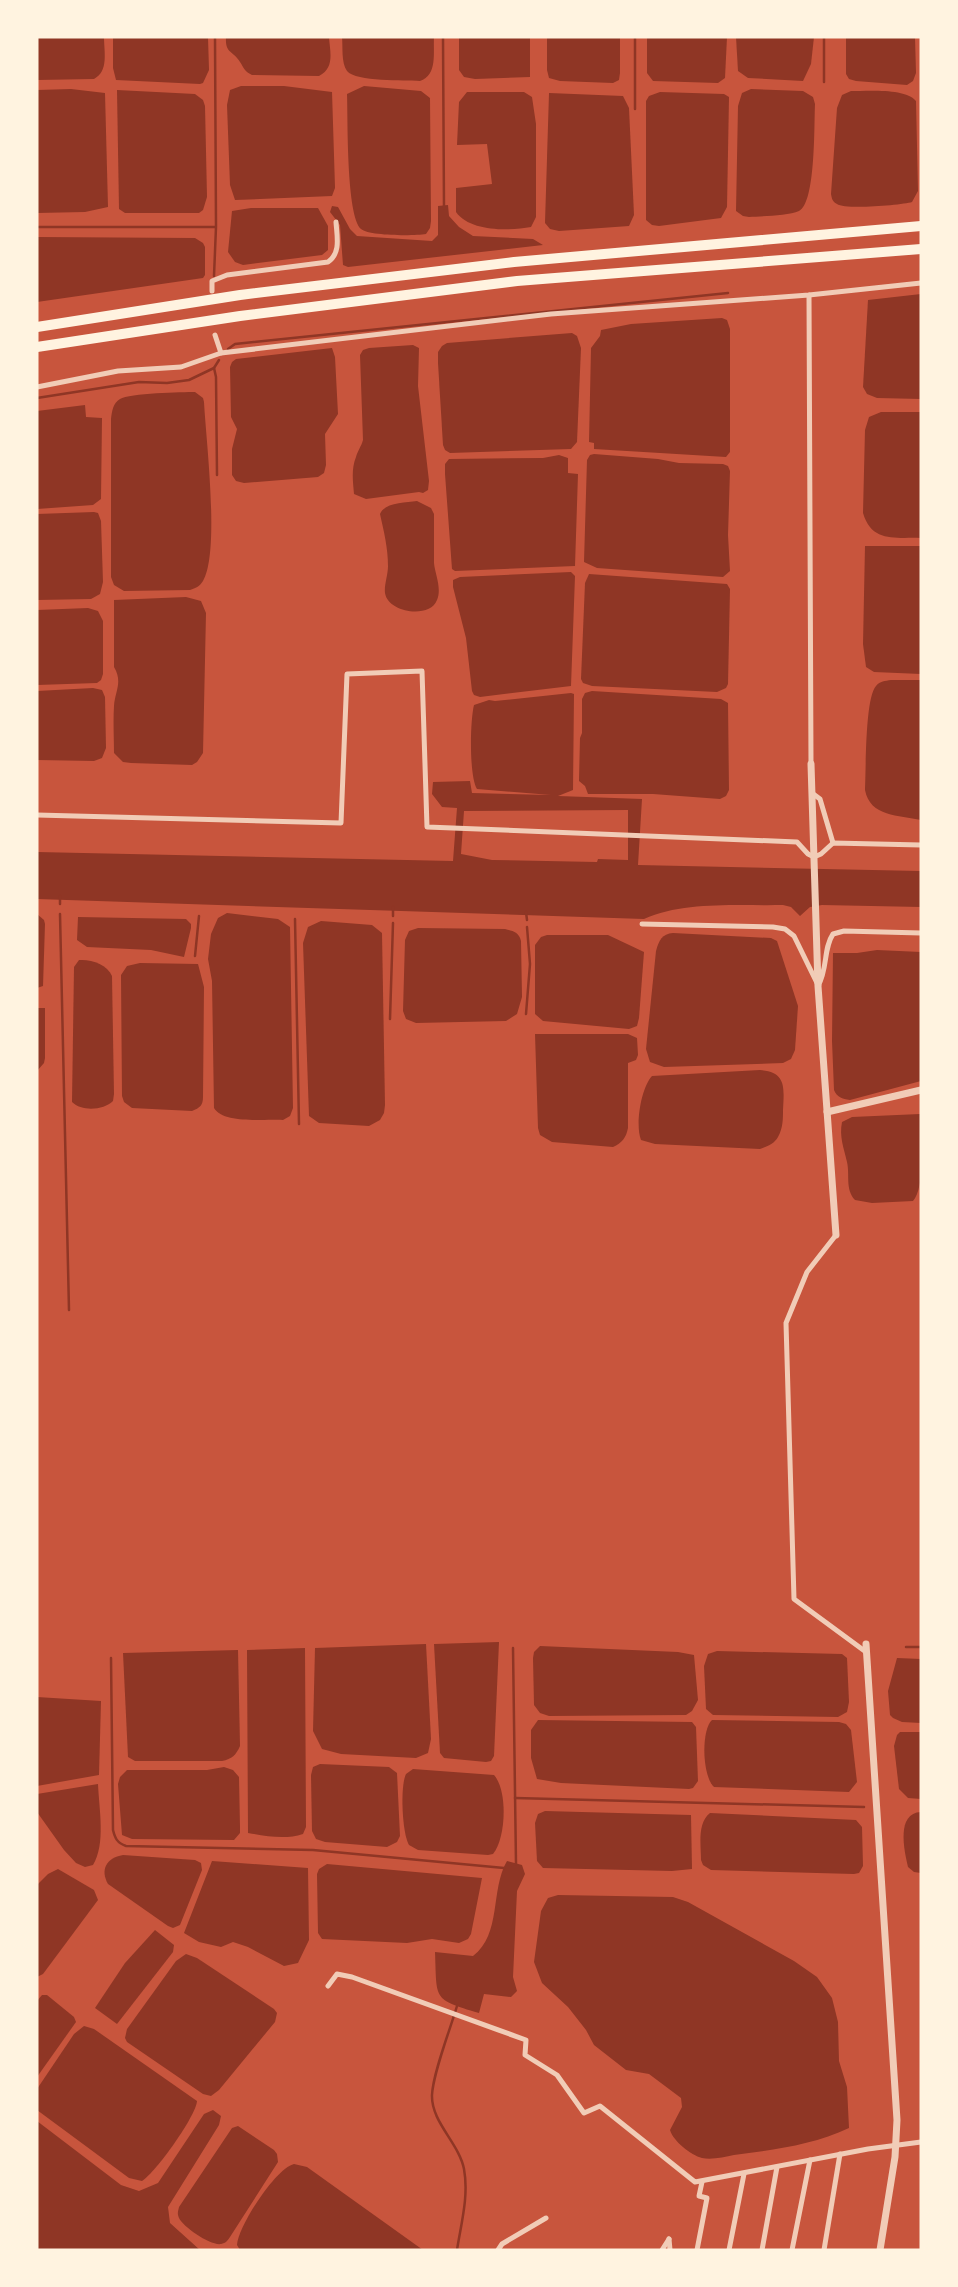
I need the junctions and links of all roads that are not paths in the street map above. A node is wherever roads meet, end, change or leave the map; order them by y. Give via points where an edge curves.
1 (336, 222) dead end
2 (921, 226) edge
3 (921, 249) edge
4 (921, 283) edge
5 (212, 291) dead end
6 (808, 295) junction
7 (37, 327) edge
8 (215, 335) dead end
9 (37, 347) edge
10 (221, 353) junction
11 (37, 387) edge
12 (811, 764) joint
13 (812, 792) junction
14 (37, 815) edge
15 (833, 843) junction
16 (921, 845) edge
17 (642, 924) dead end
18 (921, 933) edge
19 (818, 986) junction
20 (921, 1090) edge
21 (827, 1112) junction
22 (836, 1235) joint
23 (866, 1648) joint
24 (328, 1986) dead end
25 (921, 2141) edge
26 (896, 2146) junction
27 (840, 2154) junction
28 (810, 2160) junction
29 (777, 2167) junction
30 (744, 2174) junction
31 (702, 2182) junction
32 (546, 2218) dead end
33 (498, 2250) edge
34 (662, 2250) edge
35 (670, 2250) edge
36 (696, 2250) edge
37 (729, 2250) edge
38 (762, 2250) edge
39 (792, 2250) edge
40 (824, 2250) edge
41 (880, 2250) edge

1 - 5 street via 337,251 328,262 228,275 212,281
2 - 7 highway via 500,264 240,295
3 - 9 highway via 517,281
4 - 6 street
6 - 10 street via 551,314
6 - 12 street
8 - 10 street
10 - 11 street via 181,367 118,372
12 - 13 street
13 - 15 street via 820,799
13 - 19 street
14 - 15 street via 341,823 347,674 422,671 427,827 797,842 814,857
15 - 16 street
17 - 19 street via 785,929 794,936
18 - 19 street via 833,934
19 - 21 street
20 - 21 street
21 - 22 street
22 - 23 street via 807,1272 786,1323 794,1600
23 - 26 street
24 - 31 street via 337,1974 352,1977 526,2040 525,2055 557,2075 584,2113 600,2106 685,2176
25 - 26 street
26 - 27 street
26 - 41 street
27 - 28 street
27 - 40 street
28 - 29 street
28 - 39 street
29 - 30 street
29 - 38 street
30 - 31 street
30 - 37 street
31 - 36 street via 699,2196 707,2198
32 - 33 street
34 - 35 street via 669,2239

